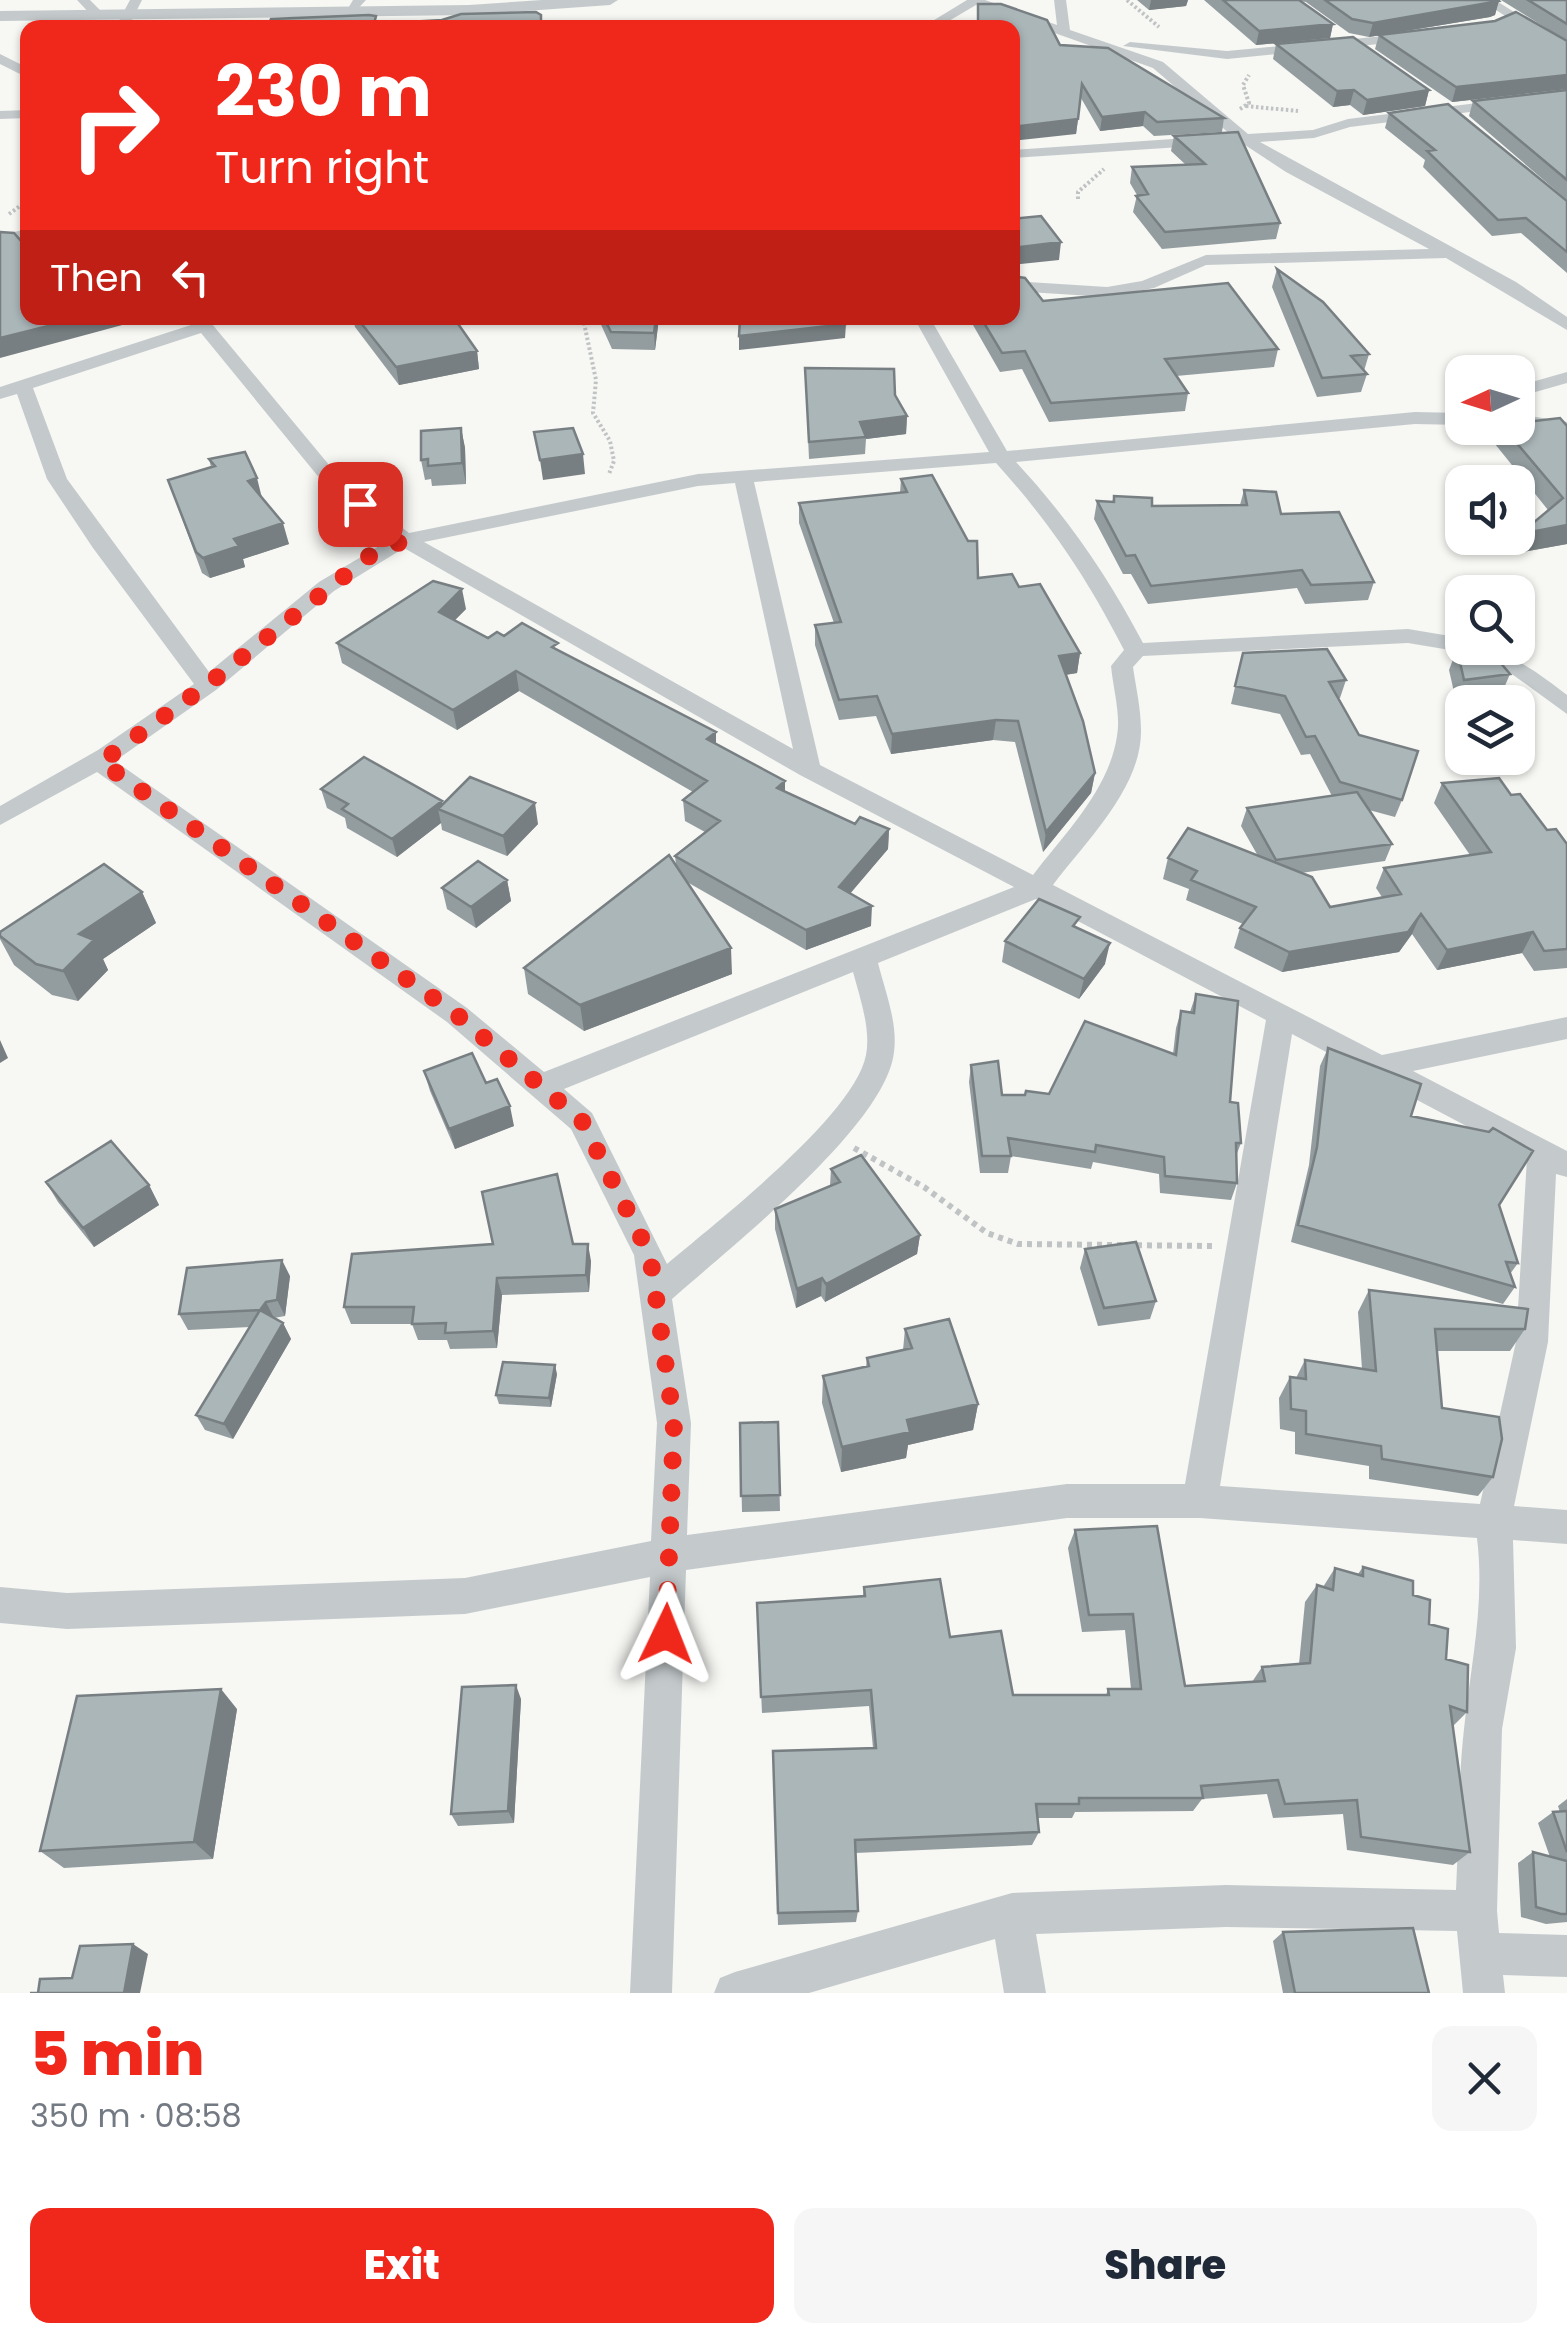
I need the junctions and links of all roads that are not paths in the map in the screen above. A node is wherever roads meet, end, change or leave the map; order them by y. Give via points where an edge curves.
1 (83, 0) edge
2 (610, 0) edge
3 (1060, 0) edge
4 (1486, 0) edge
5 (978, 3) edge
6 (354, 6) edge
7 (128, 14) edge
8 (99, 15) junction
9 (0, 16) edge
10 (1513, 16) junction
11 (943, 20) edge
12 (1548, 24) edge
13 (1528, 26) junction
14 (1490, 27) edge
15 (1064, 30) junction
16 (1333, 33) edge
17 (1431, 34) edge
18 (1347, 44) junction
19 (1108, 47) junction
20 (1567, 52) edge
21 (1377, 63) edge
22 (1421, 92) edge
23 (1567, 96) edge
24 (1450, 112) junction
25 (1463, 123) edge
26 (1242, 136) junction
27 (1020, 153) edge
28 (1449, 254) junction
29 (1020, 287) edge
30 (1567, 324) edge
31 (193, 325) edge
32 (204, 325) edge
33 (926, 325) edge
34 (1567, 377) edge
35 (23, 385) junction
36 (1535, 387) edge
37 (0, 393) edge
38 (1445, 410) edge
39 (1416, 418) junction
40 (1445, 419) edge
41 (1535, 423) edge
42 (1567, 428) edge
43 (1001, 457) junction
44 (742, 475) junction
45 (405, 540) junction
46 (1445, 642) edge
47 (1136, 651) junction
48 (1512, 665) edge
49 (207, 685) junction
50 (1567, 706) edge
51 (101, 762) junction
52 (809, 769) junction
53 (0, 817) edge
54 (1036, 889) junction
55 (863, 957) junction
56 (1280, 1013) junction
57 (1567, 1028) edge
58 (1374, 1068) junction
59 (540, 1086) junction
60 (1554, 1159) edge
61 (655, 1294) junction
62 (1200, 1501) junction
63 (1493, 1523) junction
64 (1567, 1527) edge
65 (670, 1555) junction
66 (0, 1605) edge
67 (1476, 1911) junction
68 (1012, 1914) junction
69 (1567, 1956) edge
70 (1482, 1974) edge
71 (651, 1993) edge
72 (736, 1993) edge
73 (1024, 1993) edge

1 - 8 street
2 - 6 street via 512,8
3 - 15 street
4 - 10 street
5 - 11 street
5 - 15 street
6 - 7 street
7 - 8 street
8 - 9 street
10 - 13 street
10 - 14 street
12 - 13 street
13 - 20 street
15 - 19 street
16 - 18 street
17 - 18 street
18 - 19 street via 1227,55
18 - 21 street
19 - 26 street via 1158,65
22 - 24 street
23 - 24 street
24 - 25 street
24 - 26 street via 1348,123 1314,134
26 - 27 street
26 - 28 street via 1291,170
28 - 29 street via 1206,260 1145,286 1100,294
28 - 30 street
31 - 35 street
32 - 45 street via 337,487
33 - 43 street
34 - 36 street
35 - 37 street
35 - 49 street via 57,479
38 - 39 street
39 - 40 street
39 - 43 street
41 - 42 street
43 - 44 street
43 - 47 street via 1094,570
44 - 45 street
44 - 52 street
45 - 49 street via 372,554
45 - 52 street
46 - 47 street via 1408,636
47 - 54 street via 1122,666 1130,733 1121,768
48 - 50 street
49 - 51 street
51 - 53 street
51 - 59 street via 456,1014
52 - 54 street
54 - 55 street
54 - 56 street
55 - 59 street
55 - 61 street via 880,1059 870,1082 834,1130
56 - 58 street
56 - 62 street
57 - 58 street
58 - 60 street
59 - 61 street via 582,1121 650,1255
60 - 63 street via 1532,1342
61 - 65 street via 674,1423
62 - 63 street
62 - 65 street via 1067,1501
63 - 64 street
63 - 67 street via 1497,1648 1484,1729
65 - 66 street via 464,1596 66,1611
65 - 71 street
67 - 68 street via 1226,1906
67 - 70 street
68 - 72 street
68 - 73 street
69 - 70 street

